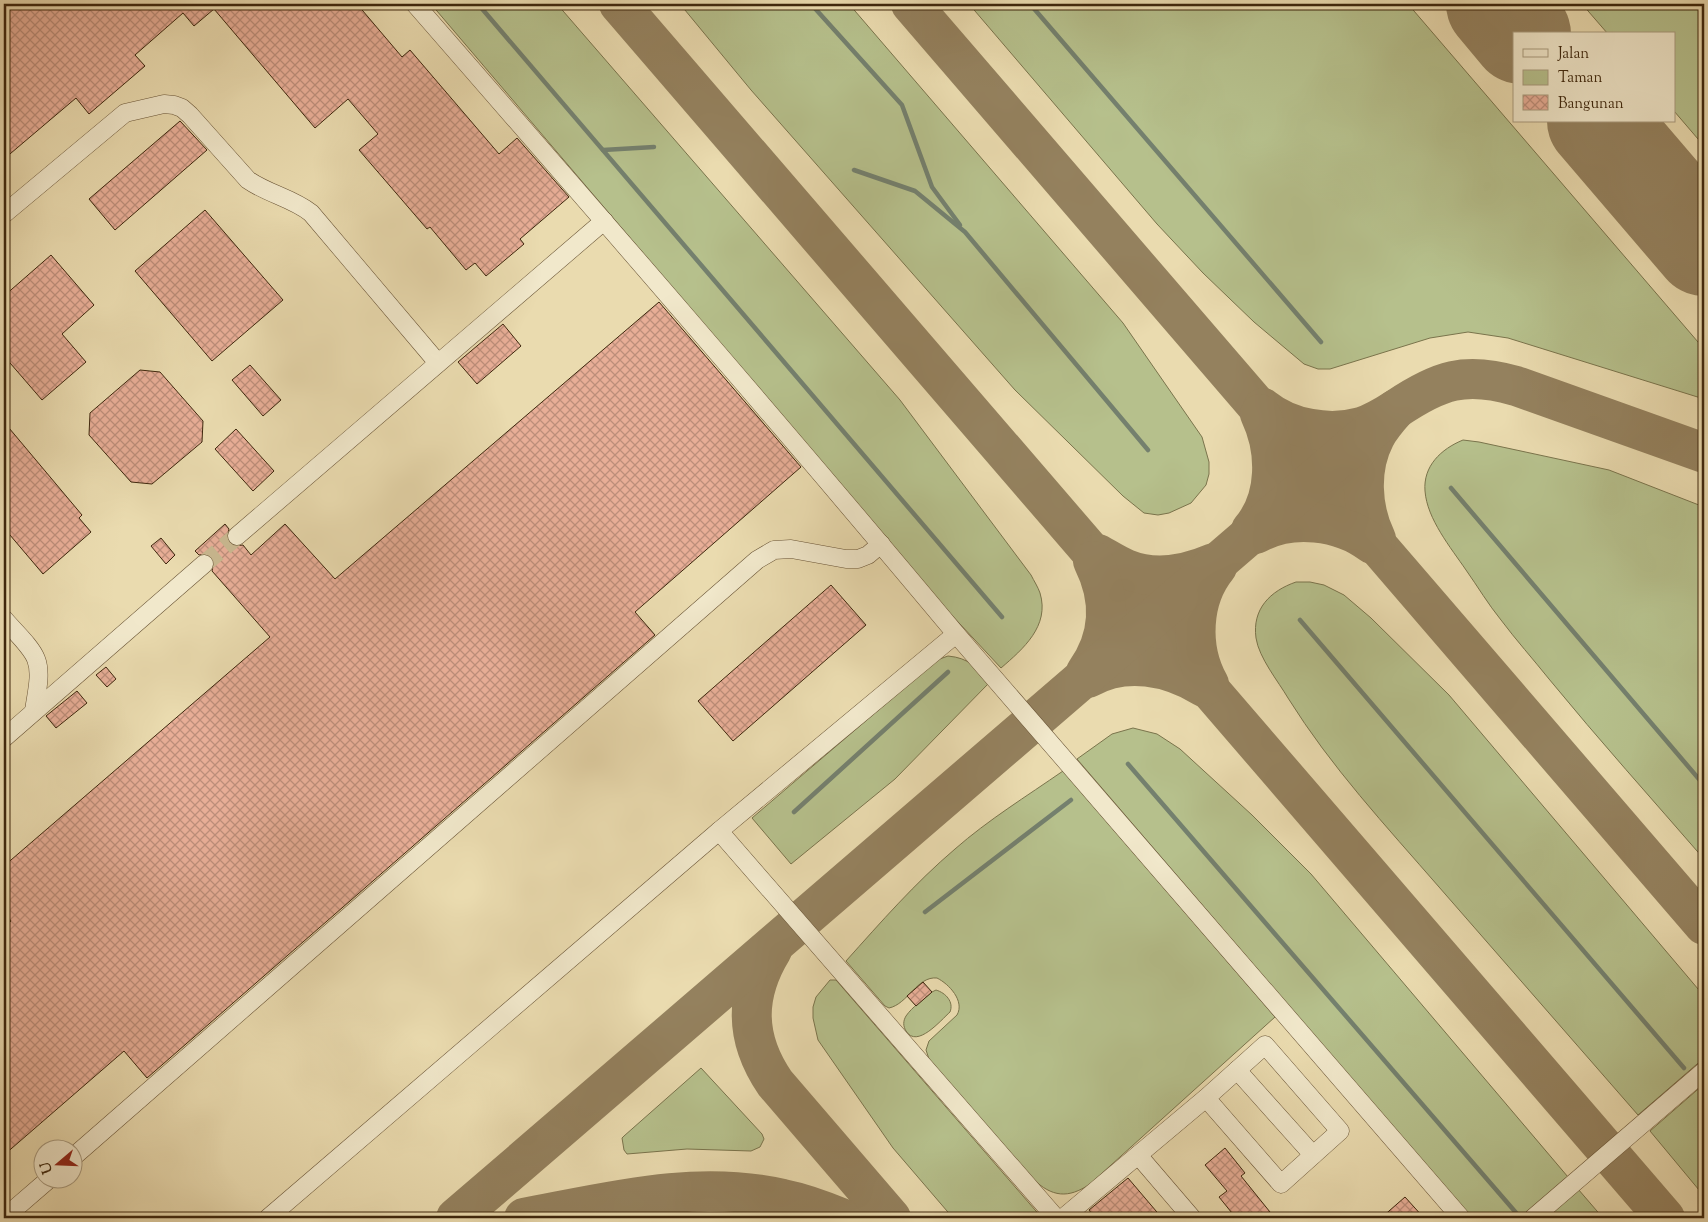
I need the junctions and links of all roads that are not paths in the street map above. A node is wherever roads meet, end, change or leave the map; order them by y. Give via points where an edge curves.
1 (415, 4) edge
2 (4, 214) edge
3 (604, 221) junction
4 (438, 363) junction
5 (237, 536) tunnel mouth
6 (881, 544) junction
7 (204, 564) tunnel mouth
8 (4, 618) edge
9 (956, 634) junction
10 (34, 711) junction
11 (4, 738) edge
12 (719, 831) junction
13 (1238, 1070) junction
14 (1704, 1071) edge
15 (1206, 1098) junction
16 (82, 1149) edge
17 (1138, 1155) junction
18 (1313, 1155) junction
19 (36, 1190) edge
20 (4, 1218) edge
21 (268, 1218) edge
22 (1056, 1218) edge
23 (1063, 1218) edge
24 (1192, 1218) edge
25 (1461, 1218) edge
26 (1533, 1218) edge

1 - 3 lane
2 - 4 lane via 125,113 164,104 174,105 190,115 248,180 300,204 310,213
3 - 4 lane
3 - 6 lane
4 - 5 lane
6 - 9 lane
6 - 16 lane via 868,555 858,558 846,559 791,549 774,550 757,560
7 - 10 lane
8 - 10 lane via 37,661
9 - 12 lane
9 - 25 lane
10 - 11 lane
12 - 21 lane
12 - 22 lane
13 - 15 lane
13 - 18 lane
13 - 18 lane via 1265,1045 1340,1131
14 - 26 lane
15 - 17 lane
15 - 18 lane via 1281,1184
17 - 23 lane
17 - 24 lane
19 - 20 lane

